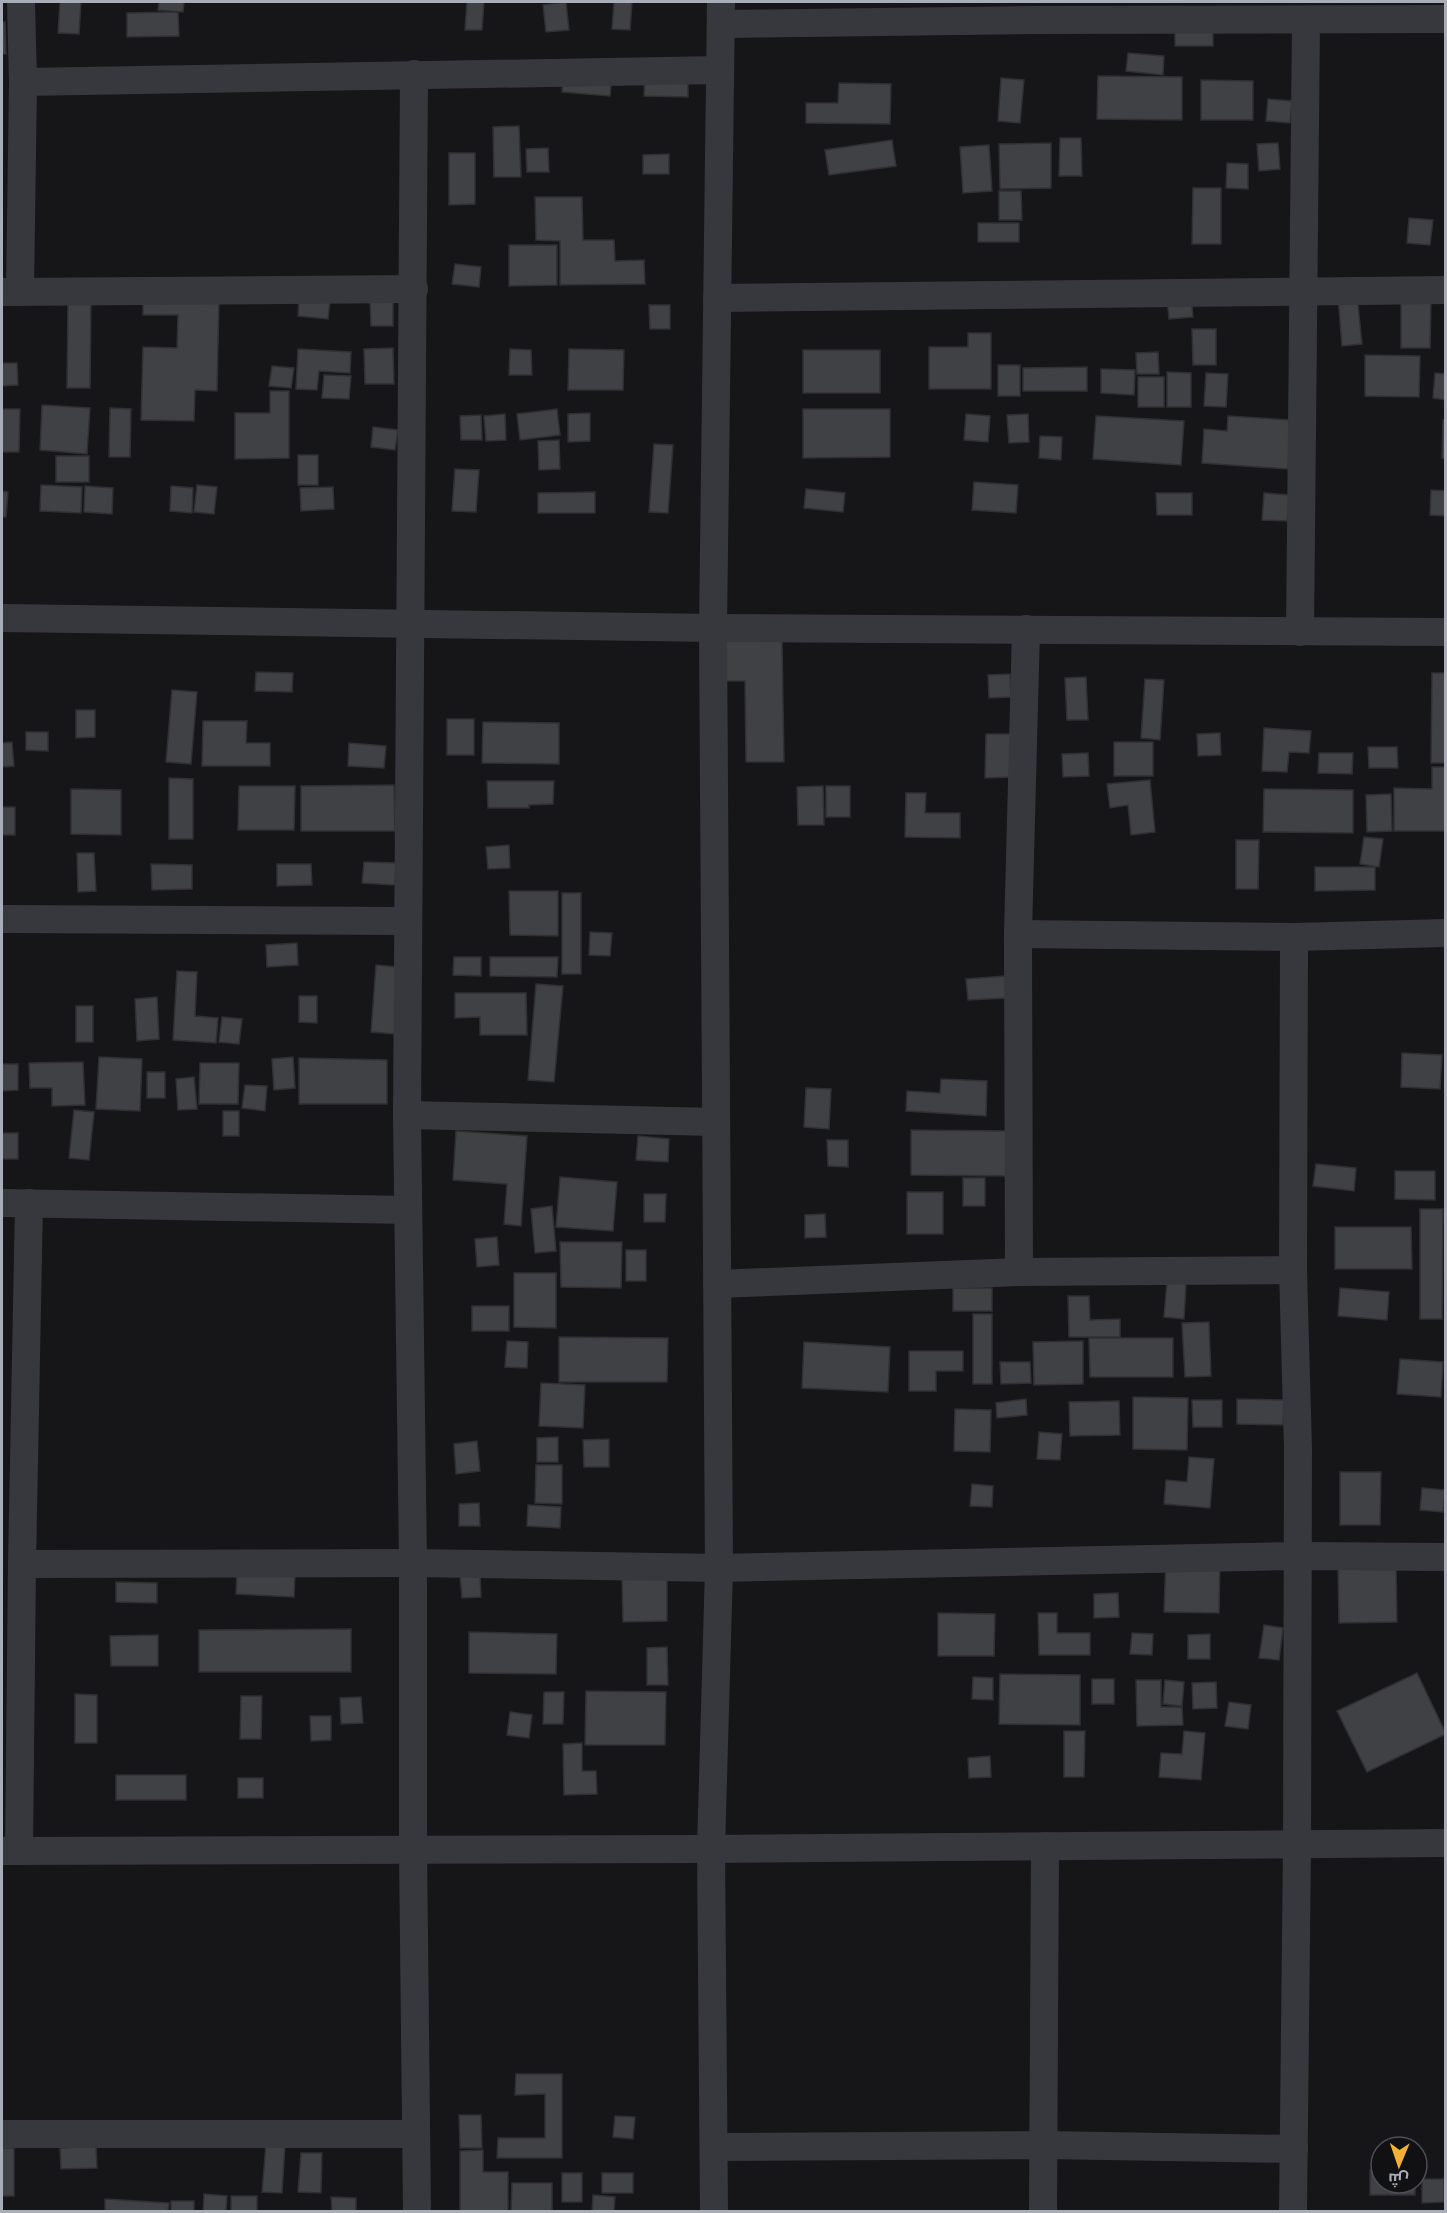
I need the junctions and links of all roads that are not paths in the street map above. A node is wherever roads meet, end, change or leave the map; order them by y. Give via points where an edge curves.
1 (21, 2) edge
2 (1033, 10) edge
3 (722, 13) edge
4 (1446, 20) edge
5 (1305, 21) junction
6 (720, 70) junction
7 (414, 74) junction
8 (22, 82) junction
9 (414, 289) junction
10 (1446, 290) edge
11 (1302, 291) junction
12 (11, 292) edge
13 (717, 298) junction
14 (2, 618) edge
15 (410, 622) junction
16 (713, 628) junction
17 (1026, 628) junction
18 (1300, 632) junction
19 (1446, 632) edge
20 (2, 919) edge
21 (408, 921) junction
22 (1446, 933) edge
23 (1018, 934) junction
24 (1294, 937) junction
25 (407, 1115) junction
26 (716, 1122) junction
27 (15, 1203) edge
28 (408, 1210) junction
29 (1293, 1270) junction
30 (1019, 1272) junction
31 (717, 1284) junction
32 (1298, 1556) junction
33 (1446, 1557) edge
34 (413, 1563) junction
35 (22, 1564) junction
36 (719, 1568) junction
37 (1446, 1843) edge
38 (1297, 1845) junction
39 (1045, 1846) junction
40 (711, 1849) junction
41 (413, 1850) junction
42 (10, 1851) edge
43 (2, 2134) edge
44 (415, 2134) junction
45 (1045, 2145) junction
46 (714, 2147) junction
47 (1294, 2149) junction
48 (417, 2211) edge
49 (714, 2211) edge
50 (1043, 2211) edge
51 (1293, 2211) edge

1 - 8 street
2 - 3 street
2 - 5 street
3 - 6 street
4 - 5 street
5 - 11 street
6 - 7 street
6 - 13 street
7 - 8 street
7 - 9 street
8 - 12 street
9 - 12 street
9 - 15 street
10 - 11 street
11 - 13 street
11 - 18 street
13 - 16 street
14 - 15 street
15 - 16 street
15 - 21 street
16 - 17 street
16 - 26 street
17 - 18 street
17 - 23 street
18 - 19 street
20 - 21 street
21 - 25 street
22 - 24 street
23 - 24 street
23 - 30 street
24 - 29 street
25 - 26 street
25 - 28 street
26 - 31 street
27 - 28 street
27 - 35 street
28 - 34 street
29 - 30 street
29 - 32 street
30 - 31 street
31 - 36 street
32 - 33 street
32 - 36 street
32 - 38 street
34 - 35 street
34 - 36 street
34 - 41 street
35 - 42 street
36 - 40 street
37 - 38 street
38 - 39 street
38 - 47 street
39 - 40 street
39 - 45 street
40 - 41 street
40 - 46 street
41 - 42 street
41 - 44 street
43 - 44 street
44 - 48 street
45 - 46 street
45 - 47 street
45 - 50 street
46 - 49 street
47 - 51 street

